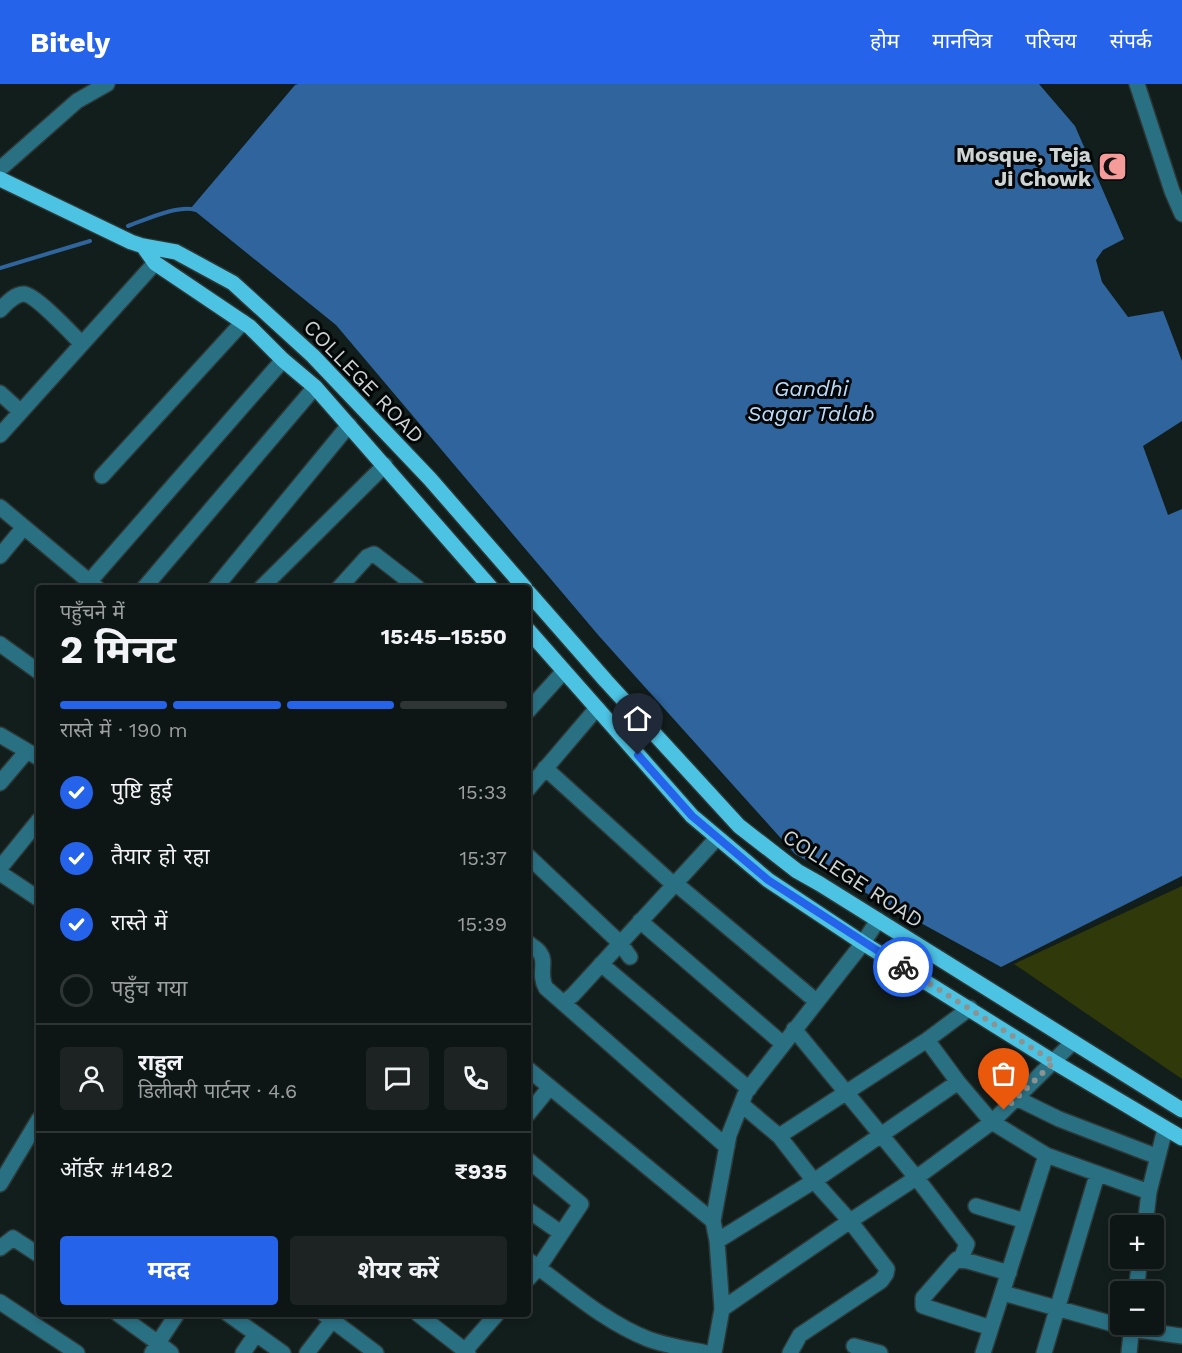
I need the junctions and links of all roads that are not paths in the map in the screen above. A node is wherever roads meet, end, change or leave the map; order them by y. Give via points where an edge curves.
1 (107, 84) edge
2 (1137, 84) edge
3 (0, 169) edge
4 (0, 179) edge
5 (1177, 186) edge
6 (1182, 214) edge
7 (143, 246) junction
8 (155, 263) junction
9 (0, 310) edge
10 (243, 322) junction
11 (82, 344) junction
12 (283, 360) junction
13 (315, 387) junction
14 (0, 393) edge
15 (21, 412) junction
16 (349, 425) junction
17 (0, 435) edge
18 (385, 465) junction
19 (102, 476) dead end
20 (0, 507) edge
21 (24, 527) junction
22 (0, 556) edge
23 (93, 585) edge
24 (147, 585) edge
25 (216, 585) edge
26 (264, 585) edge
27 (342, 585) edge
28 (414, 585) edge
29 (488, 585) edge
30 (522, 585) edge
31 (531, 595) edge
32 (531, 633) edge
33 (0, 644) edge
34 (36, 670) edge
35 (564, 671) junction
36 (531, 708) edge
37 (597, 708) junction
38 (0, 735) edge
39 (33, 754) edge
40 (545, 768) junction
41 (0, 783) edge
42 (531, 785) edge
43 (36, 824) edge
44 (717, 838) junction
45 (531, 859) edge
46 (0, 868) edge
47 (0, 873) edge
48 (674, 885) junction
49 (36, 897) edge
50 (878, 920) junction
51 (640, 921) junction
52 (863, 942) junction
53 (620, 943) junction
54 (531, 946) edge
55 (630, 957) dead end
56 (601, 964) junction
57 (810, 996) dead end
58 (563, 1003) junction
59 (970, 1008) junction
60 (794, 1029) junction
61 (927, 1040) junction
62 (1073, 1042) junction
63 (783, 1044) junction
64 (1054, 1062) junction
65 (531, 1071) edge
66 (958, 1082) junction
67 (550, 1087) junction
68 (749, 1089) junction
69 (848, 1092) junction
70 (1016, 1098) junction
71 (741, 1104) junction
72 (531, 1110) edge
73 (1182, 1110) edge
74 (992, 1122) junction
75 (36, 1124) edge
76 (1166, 1129) junction
77 (882, 1134) junction
78 (779, 1136) junction
79 (1182, 1138) edge
80 (727, 1147) junction
81 (1046, 1155) junction
82 (1158, 1157) junction
83 (531, 1162) edge
84 (1097, 1175) junction
85 (916, 1178) junction
86 (814, 1181) junction
87 (0, 1184) edge
88 (1149, 1192) junction
89 (976, 1206) dead end
90 (531, 1212) edge
91 (1146, 1215) edge
92 (713, 1221) junction
93 (850, 1221) junction
94 (1025, 1221) junction
95 (561, 1233) junction
96 (717, 1241) junction
97 (0, 1248) edge
98 (36, 1254) edge
99 (956, 1260) junction
100 (533, 1263) edge
101 (1009, 1273) junction
102 (1003, 1293) junction
103 (0, 1302) edge
104 (1058, 1308) junction
105 (722, 1309) junction
106 (121, 1317) edge
107 (175, 1317) edge
108 (232, 1317) edge
109 (330, 1317) edge
110 (332, 1317) edge
111 (422, 1317) edge
112 (494, 1317) edge
113 (1110, 1322) edge
114 (991, 1328) junction
115 (1164, 1333) edge
116 (256, 1334) junction
117 (1130, 1335) edge
118 (1182, 1336) edge
119 (854, 1346) dead end
120 (155, 1348) edge
121 (465, 1352) edge
122 (77, 1353) edge
123 (171, 1353) edge
124 (243, 1353) edge
125 (283, 1353) edge
126 (307, 1353) edge
127 (376, 1353) edge
128 (707, 1353) edge
129 (714, 1353) edge
130 (790, 1353) edge
131 (880, 1353) edge
132 (983, 1353) edge
133 (1044, 1353) edge
134 (1129, 1353) edge

1 - 3 street via 77,101
2 - 5 street
4 - 7 main road, COLLEGE ROAD
5 - 6 street
7 - 8 main road, COLLEGE ROAD
7 - 30 main road, COLLEGE ROAD via 176,252 233,284 269,315 430,479
8 - 10 main road, COLLEGE ROAD
8 - 11 street
9 - 11 street via 14,297 24,294 34,298
10 - 12 main road, COLLEGE ROAD
10 - 19 street
11 - 15 street
12 - 13 main road, COLLEGE ROAD
12 - 23 street
13 - 16 main road, COLLEGE ROAD
13 - 24 street
14 - 15 street
15 - 17 street
16 - 18 main road, COLLEGE ROAD
16 - 25 street
18 - 26 street
18 - 29 main road, COLLEGE ROAD
20 - 21 street
21 - 22 street
21 - 23 street
27 - 28 street via 374,554
31 - 50 main road, COLLEGE ROAD via 739,826 797,871
32 - 35 main road
33 - 34 street
35 - 36 street
35 - 37 main road
37 - 40 street
37 - 44 main road via 692,816
38 - 39 street
39 - 41 street
40 - 42 street
40 - 48 street
43 - 46 street
44 - 48 street
44 - 52 main road via 768,880
45 - 53 street
47 - 49 street
48 - 51 street
48 - 57 street
50 - 52 street
50 - 62 main road, COLLEGE ROAD
51 - 53 street
51 - 63 street
52 - 59 main road
52 - 60 street
53 - 55 street
53 - 56 street
54 - 58 street via 542,957 543,984
56 - 58 street
56 - 68 street
58 - 80 street
59 - 61 street
59 - 64 main road
60 - 63 street
60 - 69 street
61 - 66 street
61 - 69 street
62 - 64 street
62 - 73 main road, COLLEGE ROAD
63 - 68 street
64 - 70 street
64 - 76 main road
65 - 67 street
66 - 74 street
66 - 77 street
67 - 72 street
67 - 92 street
68 - 71 street
69 - 77 street
69 - 78 street
70 - 74 street
70 - 82 street
71 - 78 street
71 - 80 street
74 - 81 street
74 - 85 street
75 - 87 street
76 - 79 main road
76 - 82 street
77 - 85 street
77 - 86 street
78 - 86 street
80 - 92 street
81 - 84 street
81 - 94 street
82 - 88 street
83 - 95 street via 581,1204
84 - 88 street
84 - 104 street
85 - 93 street
85 - 99 street via 967,1244
86 - 93 street
86 - 96 street
88 - 91 street
89 - 94 street
90 - 95 street
92 - 96 street
93 - 105 street
93 - 130 street via 887,1269 886,1274 800,1335
94 - 101 street
95 - 100 street
96 - 105 street
97 - 98 street via 13,1238
99 - 101 street
99 - 114 street via 922,1298 922,1304
100 - 128 street via 633,1332 650,1340
101 - 102 street
102 - 104 street
102 - 114 street
103 - 122 street
104 - 113 street
104 - 133 street
105 - 129 street
106 - 120 street
107 - 120 street
108 - 116 street
109 - 126 street
110 - 127 street
111 - 121 street
112 - 121 street
114 - 132 street
115 - 118 street
116 - 124 street
116 - 125 street
117 - 134 street
119 - 131 street
120 - 123 street

